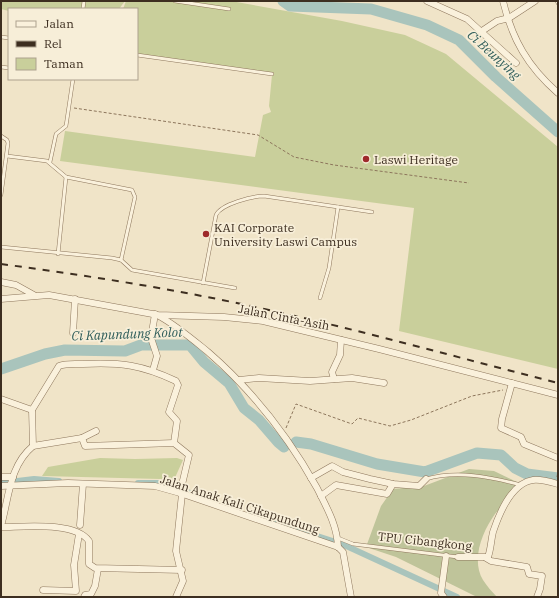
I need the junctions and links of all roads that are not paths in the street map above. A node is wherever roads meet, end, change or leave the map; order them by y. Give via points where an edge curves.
1 (175, 1) edge
2 (427, 1) edge
3 (502, 1) edge
4 (534, 1) edge
5 (229, 9) dead end
6 (509, 18) junction
7 (482, 31) junction
8 (138, 55) edge
9 (516, 63) dead end
10 (272, 74) dead end
11 (72, 80) edge
12 (558, 93) edge
13 (1, 136) edge
14 (7, 156) junction
15 (50, 162) junction
16 (66, 177) junction
17 (1, 195) edge
18 (338, 207) junction
19 (372, 212) dead end
20 (1, 247) edge
21 (58, 254) junction
22 (121, 260) junction
23 (1, 282) edge
24 (203, 282) junction
25 (235, 288) dead end
26 (34, 296) junction
27 (320, 298) dead end
28 (1, 299) edge
29 (74, 299) junction
30 (156, 314) junction
31 (73, 334) dead end
32 (342, 340) junction
33 (153, 370) junction
34 (334, 379) junction
35 (239, 380) junction
36 (384, 383) dead end
37 (512, 383) junction
38 (558, 395) edge
39 (1, 399) edge
40 (32, 410) junction
41 (96, 431) dead end
42 (82, 438) junction
43 (174, 443) junction
44 (33, 446) junction
45 (558, 458) edge
46 (1, 477) edge
47 (311, 478) junction
48 (12, 481) junction
49 (424, 481) joint
50 (83, 484) junction
51 (393, 484) junction
52 (558, 484) edge
53 (521, 485) junction
54 (1, 486) edge
55 (181, 492) junction
56 (320, 496) junction
57 (80, 525) dead end
58 (1, 526) edge
59 (78, 534) junction
60 (338, 542) junction
61 (453, 556) junction
62 (486, 558) junction
63 (98, 568) junction
64 (182, 570) junction
65 (43, 590) dead end
66 (442, 595) edge
67 (84, 597) edge
68 (176, 597) edge
69 (351, 597) edge
70 (537, 597) edge

1 - 5 lane
2 - 7 street via 458,14
3 - 6 street
4 - 6 street
6 - 7 street via 497,21
6 - 12 street via 516,43 523,55 546,83
7 - 9 street
8 - 10 lane
11 - 15 lane via 66,126 56,134
13 - 14 lane via 7,140
14 - 15 lane
14 - 17 lane
15 - 16 lane
16 - 21 lane
16 - 22 lane via 126,187 134,192
18 - 19 lane
18 - 24 lane via 260,196 222,208 216,215
18 - 27 lane via 329,268
20 - 21 lane
21 - 22 lane
22 - 24 lane via 132,270
23 - 26 street via 16,285
24 - 25 lane
26 - 28 street, Jalan Cinta-Asih
26 - 29 street, Jalan Cinta-Asih via 49,295
29 - 30 street, Jalan Cinta-Asih
29 - 31 street
30 - 32 street, Jalan Cinta-Asih via 252,320
30 - 33 street via 151,338 157,356
30 - 35 street via 183,332
32 - 34 street via 340,355 332,372
32 - 37 street, Jalan Cinta-Asih
33 - 40 street via 108,363 62,365
33 - 43 street via 178,383 169,412 177,421
34 - 35 street
34 - 36 street via 362,379
35 - 47 street via 283,434
37 - 38 street, Jalan Cinta-Asih
37 - 45 street via 501,428 521,437 524,444
39 - 40 street
40 - 44 street
41 - 42 street
42 - 43 street via 85,446
42 - 44 street
43 - 55 street via 189,455
44 - 48 street via 20,458
46 - 48 street
47 - 51 street via 332,466 343,472
47 - 56 street
48 - 50 street, Jalan Anak Kali Cikapundung
48 - 54 street, Jalan Anak Kali Cikapundung
48 - 58 street
49 - 51 street via 419,486
49 - 53 lane via 464,475
50 - 55 street, Jalan Anak Kali Cikapundung via 155,486
50 - 57 street
51 - 56 street via 387,494 336,485
52 - 53 street via 535,480
53 - 62 street, TPU Cibangkong via 510,496 500,515 493,533 489,556
55 - 60 street, Jalan Anak Kali Cikapundung
55 - 64 street via 176,551
56 - 60 street via 334,524
58 - 59 street via 58,526
59 - 63 street via 88,540 89,564
59 - 65 street via 74,565 76,591
60 - 61 lane, TPU Cibangkong
60 - 69 street via 343,551
61 - 62 street, TPU Cibangkong
61 - 66 street via 442,583
62 - 70 street via 527,567 529,574 542,576
63 - 64 street
63 - 67 street via 94,590 91,594 84,594
64 - 68 street via 183,582

